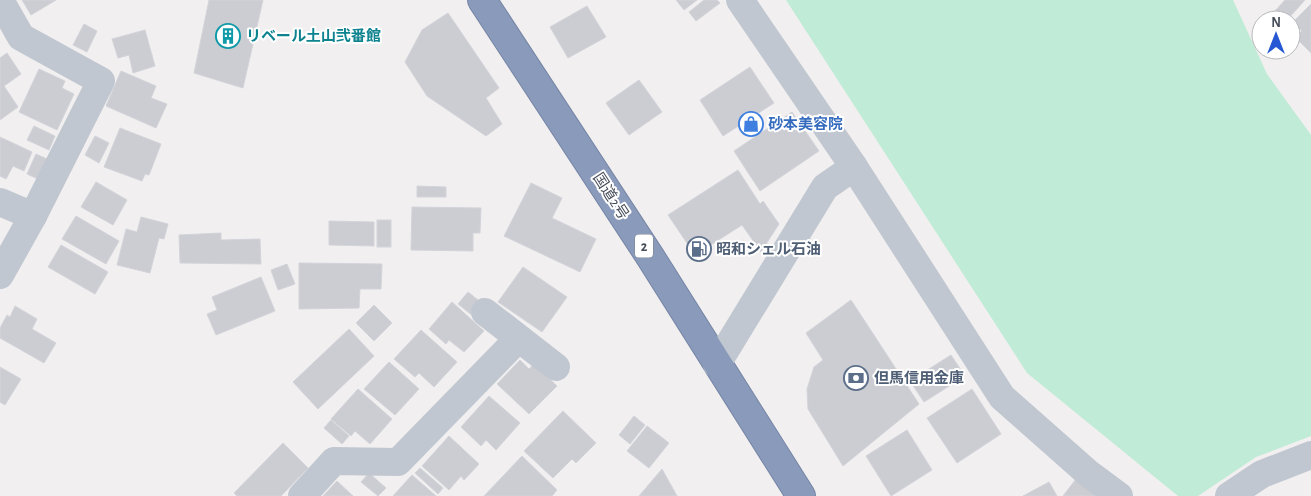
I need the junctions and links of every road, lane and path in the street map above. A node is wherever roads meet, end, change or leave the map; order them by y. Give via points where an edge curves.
1 (0, 0) edge
2 (482, 0) edge
3 (740, 0) edge
4 (854, 167) junction
5 (0, 202) edge
6 (33, 216) junction
7 (0, 275) edge
8 (485, 312) dead end
9 (518, 339) junction
10 (717, 364) junction
11 (556, 367) dead end
12 (1311, 455) edge
13 (302, 496) edge
14 (801, 496) edge
15 (1119, 496) edge
16 (1229, 496) edge

1 - 6 street via 20,37 101,81
2 - 10 highway, 国道2号 / 2 via 652,258
3 - 4 street
4 - 10 street via 825,187
4 - 15 street via 1002,397
5 - 6 street
6 - 7 street
8 - 9 street
9 - 11 street
9 - 13 street via 398,462 334,461
10 - 14 highway, 国道2号 / 2
12 - 16 street via 1262,474

